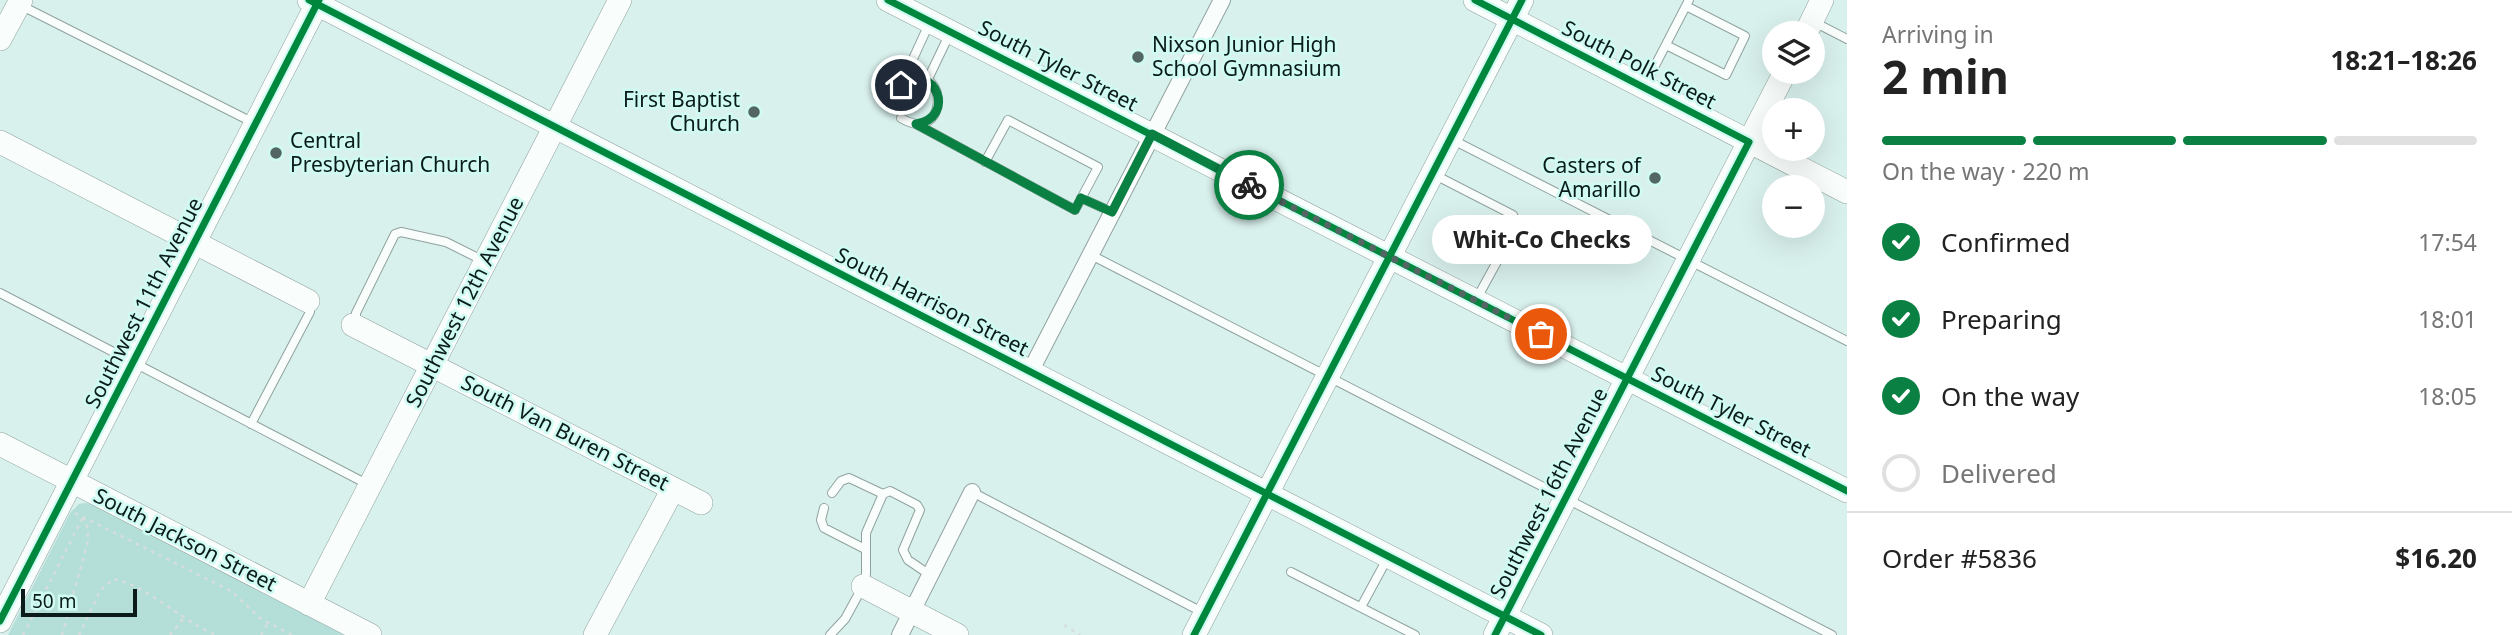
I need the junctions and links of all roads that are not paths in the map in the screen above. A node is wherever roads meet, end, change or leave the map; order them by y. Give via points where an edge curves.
1 (620, 0) edge
2 (888, 0) edge
3 (1222, 0) edge
4 (1475, 0) edge
5 (1822, 0) edge
6 (17, 1) edge
7 (315, 1) edge
8 (1688, 3) edge
9 (1517, 10) edge
10 (930, 21) junction
11 (1812, 21) edge
12 (951, 32) junction
13 (1825, 32) edge
14 (0, 39) edge
15 (1847, 39) edge
16 (1666, 45) junction
17 (927, 81) junction
18 (1779, 84) edge
19 (901, 85) junction
20 (1644, 88) junction
21 (894, 101) dead end
22 (901, 118) dead end
23 (255, 124) junction
24 (916, 124) junction
25 (554, 127) junction
26 (1152, 134) junction
27 (1450, 138) junction
28 (0, 142) edge
29 (1749, 142) junction
30 (985, 162) junction
31 (1432, 173) junction
32 (1847, 192) edge
33 (1081, 198) junction
34 (1112, 212) junction
35 (195, 243) junction
36 (1091, 255) junction
37 (1390, 257) junction
38 (1689, 259) junction
39 (486, 262) junction
40 (0, 293) edge
41 (308, 301) joint
42 (1476, 301) junction
43 (355, 325) joint
44 (1847, 341) edge
45 (134, 362) junction
46 (433, 365) junction
47 (1030, 373) junction
48 (1327, 376) junction
49 (1628, 379) junction
50 (251, 424) junction
51 (0, 444) edge
52 (73, 481) junction
53 (370, 486) junction
54 (673, 489) junction
55 (1847, 491) edge
56 (972, 492) joint
57 (832, 493) dead end
58 (1267, 493) junction
59 (883, 494) junction
60 (1565, 500) junction
61 (701, 503) dead end
62 (824, 508) dead end
63 (865, 549) junction
64 (1388, 556) junction
65 (1291, 572) dead end
66 (930, 575) junction
67 (863, 586) junction
68 (309, 604) junction
69 (1361, 607) junction
70 (3, 608) edge
71 (912, 612) junction
72 (1205, 614) junction
73 (1500, 626) edge
74 (370, 635) edge
75 (595, 635) edge
76 (830, 635) edge
77 (900, 635) edge
78 (957, 635) edge
79 (1194, 635) edge
80 (1415, 635) edge
81 (1541, 635) edge
82 (1832, 635) edge

1 - 25 main road, Southwest 12th Avenue
2 - 10 main road, South Tyler Street
3 - 26 street
4 - 9 main road, South Polk Street
5 - 11 main road
6 - 14 main road
6 - 23 lane
7 - 23 main road, Southwest 11th Avenue
7 - 25 main road, South Harrison Street
8 - 16 lane
8 - 16 lane via 1745,36 1726,75
9 - 20 main road, South Polk Street
9 - 27 main road
10 - 12 main road, South Tyler Street
10 - 19 lane
12 - 17 lane
12 - 26 main road, South Tyler Street
13 - 15 lane
16 - 20 lane
17 - 19 lane via 915,79
17 - 24 lane via 938,93 938,108 930,120
18 - 29 main road, Southwest 16th Avenue
19 - 21 lane
20 - 29 main road, South Polk Street
22 - 24 lane
23 - 35 main road, Southwest 11th Avenue
24 - 30 lane
25 - 39 main road, Southwest 12th Avenue
25 - 47 main road, South Harrison Street
26 - 34 street
26 - 37 main road, South Tyler Street
27 - 31 main road
27 - 38 lane
28 - 35 main road
29 - 32 main road, South Polk Street
29 - 38 main road, Southwest 16th Avenue
30 - 33 lane via 1075,210
30 - 33 lane via 1008,120 1098,167
31 - 37 main road
31 - 42 lane via 1513,215 1516,221
33 - 34 lane
34 - 36 street
35 - 41 main road
35 - 45 main road, Southwest 11th Avenue
36 - 47 street
36 - 48 lane
37 - 42 main road, South Tyler Street
37 - 48 main road
38 - 44 lane
38 - 49 main road, Southwest 16th Avenue
39 - 43 lane via 446,242 395,234 356,313
39 - 46 main road, Southwest 12th Avenue
40 - 45 lane
41 - 50 lane via 310,312
42 - 49 main road, South Tyler Street
43 - 46 main road, South Van Buren Street
45 - 50 lane
45 - 52 main road, Southwest 11th Avenue
46 - 53 main road, Southwest 12th Avenue
46 - 54 main road, South Van Buren Street
47 - 58 main road, South Harrison Street
48 - 58 main road
48 - 60 lane
49 - 55 main road, South Tyler Street
49 - 60 main road, Southwest 16th Avenue
50 - 53 lane
51 - 52 main road, South Jackson Street
52 - 68 main road, South Jackson Street
52 - 70 main road, Southwest 11th Avenue
53 - 68 main road, Southwest 12th Avenue
54 - 61 main road, South Van Buren Street
54 - 75 main road
56 - 66 street
56 - 72 lane
57 - 59 lane via 849,478
58 - 64 main road, South Harrison Street
58 - 72 main road
59 - 63 lane via 866,533
59 - 66 lane via 890,491 917,505 903,550 908,560
60 - 73 main road, Southwest 16th Avenue
60 - 82 lane
62 - 63 lane via 824,528
63 - 67 lane
64 - 69 lane
64 - 73 main road, South Harrison Street
65 - 69 lane
66 - 71 street
67 - 71 main road
67 - 76 lane via 845,619
68 - 74 main road, South Jackson Street
69 - 80 lane
71 - 77 street
71 - 78 main road
72 - 79 main road
73 - 81 main road, South Harrison Street

